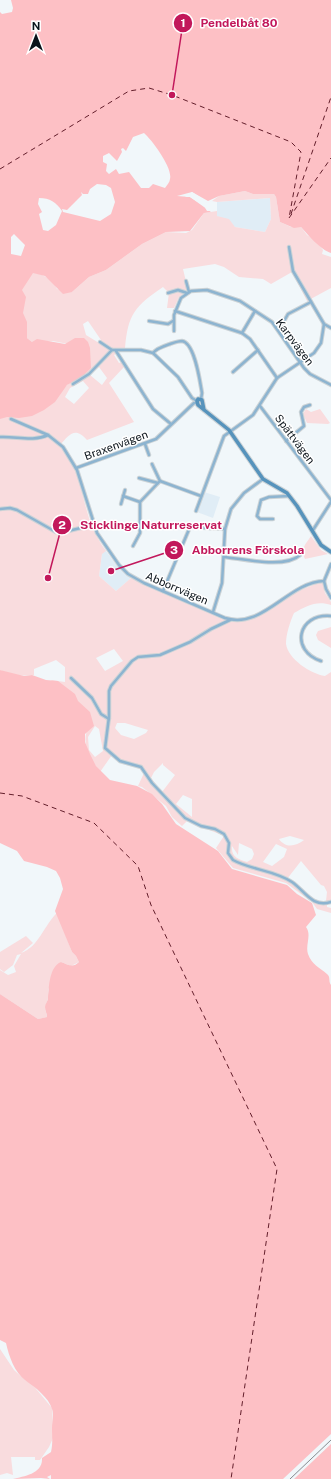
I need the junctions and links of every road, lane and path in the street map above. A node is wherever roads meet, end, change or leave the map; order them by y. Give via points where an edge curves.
1 (289, 247) dead end
2 (186, 281) dead end
3 (188, 292) junction
4 (168, 293) dead end
5 (311, 302) junction
6 (255, 310) junction
7 (175, 311) junction
8 (174, 320) junction
9 (149, 321) dead end
10 (324, 324) junction
11 (331, 328) edge
12 (278, 330) junction
13 (174, 331) dead end
14 (242, 333) junction
15 (100, 342) dead end
16 (114, 350) junction
17 (258, 350) junction
18 (153, 353) junction
19 (299, 363) junction
20 (233, 372) dead end
21 (277, 378) junction
22 (73, 384) dead end
23 (331, 385) edge
24 (201, 399) junction
25 (197, 402) junction
26 (310, 405) dead end
27 (260, 406) junction
28 (204, 410) junction
29 (11, 419) dead end
30 (171, 424) junction
31 (229, 430) junction
32 (48, 435) junction
33 (0, 437) edge
34 (286, 441) junction
35 (145, 444) junction
36 (149, 455) dead end
37 (152, 464) dead end
38 (76, 468) junction
39 (139, 478) dead end
40 (262, 479) junction
41 (159, 482) junction
42 (125, 490) dead end
43 (123, 496) junction
44 (201, 496) junction
45 (289, 496) junction
46 (331, 501) edge
47 (140, 502) junction
48 (121, 504) dead end
49 (0, 509) edge
50 (196, 511) dead end
51 (273, 519) dead end
52 (93, 524) junction
53 (225, 529) junction
54 (313, 530) junction
55 (133, 546) dead end
56 (331, 552) edge
57 (300, 555) dead end
58 (224, 557) junction
59 (331, 564) edge
60 (324, 581) junction
61 (163, 591) junction
62 (331, 598) edge
63 (213, 612) junction
64 (331, 616) edge
65 (230, 620) junction
66 (321, 660) dead end
67 (71, 678) dead end
68 (109, 719) junction
69 (331, 902) edge

1 - 5 street via 293,271
2 - 3 street
3 - 4 street, Karpvägen via 178,290
3 - 6 street, Karpvägen via 207,290 240,301
3 - 7 street via 181,298
5 - 10 street
5 - 12 street via 288,314
6 - 12 street, Karpvägen via 272,322
6 - 14 street
7 - 8 street
7 - 14 street
8 - 9 street via 168,324
8 - 13 street
10 - 11 street
10 - 19 street via 320,346
12 - 19 street, Karpvägen
14 - 17 street
15 - 16 street
16 - 18 street via 141,350
16 - 22 street via 89,374
16 - 30 street via 153,409
17 - 20 street
17 - 21 street
18 - 24 street via 156,349 176,342 186,343 193,353 202,393
18 - 25 street via 183,383
19 - 21 street
19 - 23 street, Karpvägen via 310,374
21 - 27 street
24 - 25 street
24 - 28 street
25 - 28 street
25 - 30 street, Braxenvägen
26 - 34 street via 304,407 301,412 304,426
27 - 31 street via 253,415
27 - 34 street, Spättvägen
28 - 31 street
29 - 32 street, Abborrvägen
30 - 35 street, Braxenvägen via 156,439
31 - 40 street
31 - 44 street via 224,436
32 - 33 street via 38,438
32 - 38 street, Abborrvägen via 63,447
34 - 46 street, Spättvägen
35 - 36 street
35 - 38 street, Braxenvägen
37 - 41 street
38 - 52 street, Abborrvägen
39 - 41 street
40 - 45 street
40 - 53 street via 234,503
41 - 44 street
41 - 47 street
42 - 43 street
43 - 47 street
43 - 48 street
44 - 50 street
45 - 51 street via 269,496 261,500 257,516
45 - 54 street
46 - 54 street
47 - 55 street via 140,533
49 - 52 street via 6,507 17,510 56,532
52 - 61 street, Abborrvägen via 103,543 123,570 139,581
53 - 58 street
53 - 61 street via 190,527
54 - 56 street via 321,545
57 - 58 street via 280,562
58 - 63 street via 222,583
59 - 60 street
60 - 62 street
60 - 65 street via 288,595 264,612 239,620
61 - 63 street, Abborrvägen
63 - 65 street, Abborrvägen
64 - 66 street via 317,616 304,626 302,632 305,649
65 - 68 street via 172,650 154,656 138,657 132,661 111,686
67 - 68 street via 89,694 101,714
68 - 69 street via 104,743 108,752 124,762 141,767 152,783 185,818 224,834 229,843 228,853 233,860 287,880 314,902

